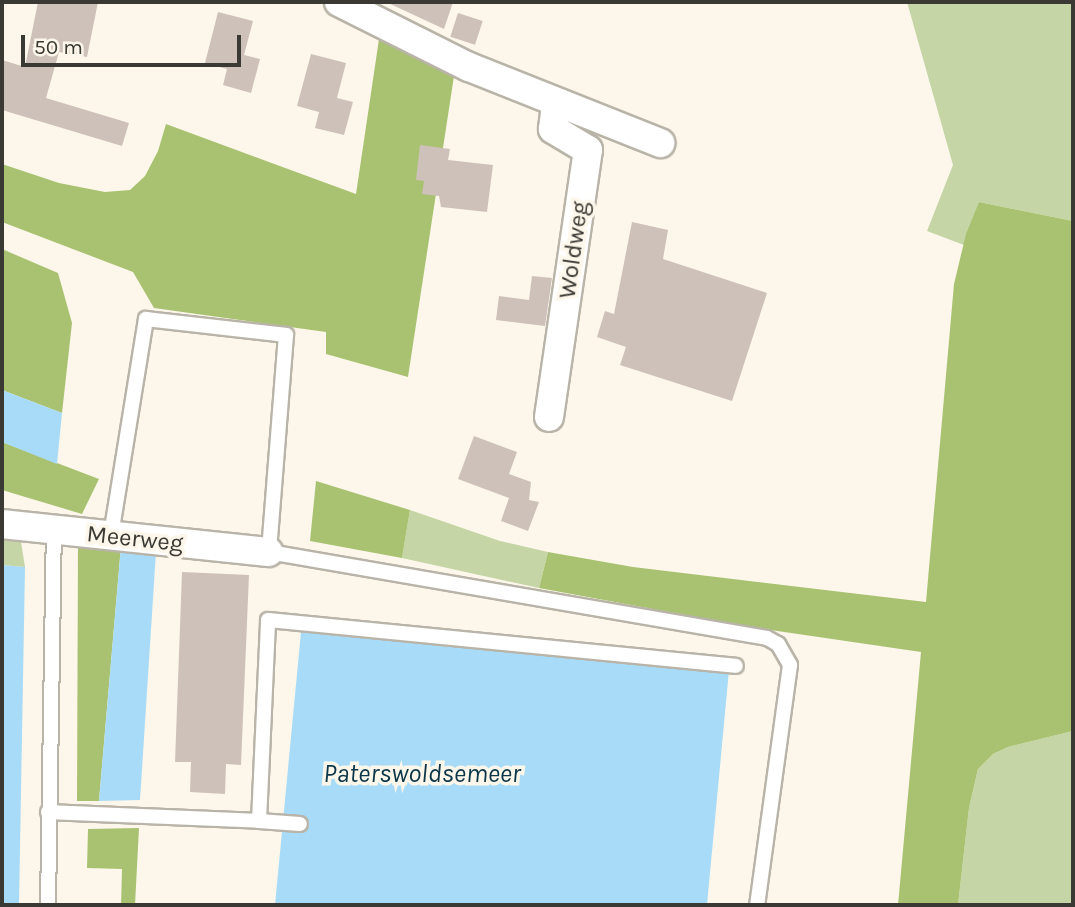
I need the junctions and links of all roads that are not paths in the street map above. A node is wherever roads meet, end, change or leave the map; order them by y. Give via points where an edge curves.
1 (339, 2) edge
2 (556, 103) junction
3 (660, 143) dead end
4 (549, 417) dead end
5 (2, 524) edge
6 (54, 530) junction
7 (111, 536) junction
8 (270, 552) junction
9 (736, 666) dead end
10 (48, 812) junction
11 (259, 821) junction
12 (300, 824) dead end
13 (48, 905) edge
14 (757, 905) edge

1 - 2 street via 469,67
2 - 3 street
2 - 4 street, Woldweg via 553,129 588,150
5 - 6 street, Meerweg
6 - 7 street, Meerweg
6 - 10 lane
7 - 8 street, Meerweg
7 - 8 lane via 146,319 286,335
8 - 14 lane via 778,643 790,665
9 - 11 lane via 268,620
10 - 11 lane
10 - 13 lane
11 - 12 lane

